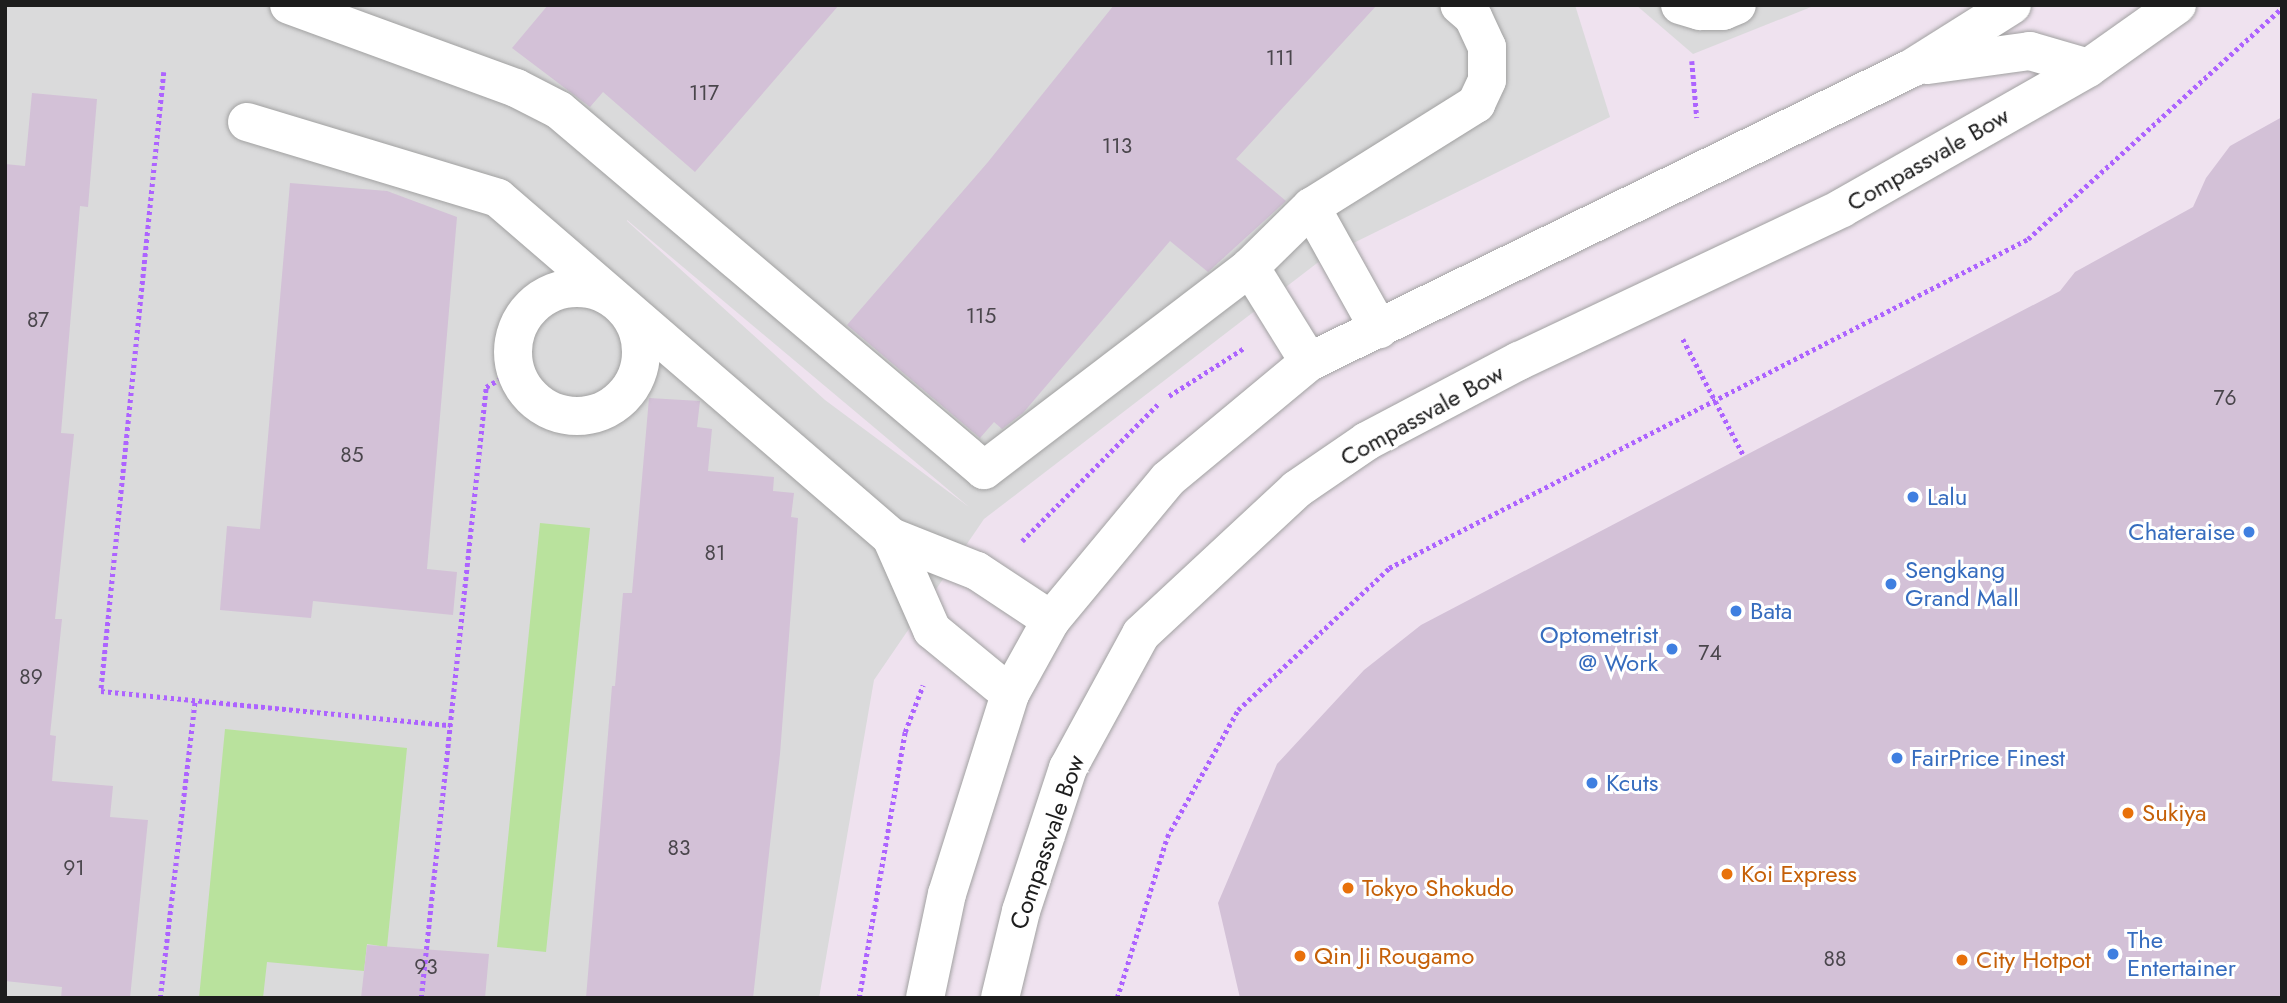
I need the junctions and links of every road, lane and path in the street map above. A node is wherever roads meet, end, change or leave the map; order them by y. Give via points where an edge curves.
1 (289, 5) edge
2 (1459, 5) edge
3 (1737, 5) edge
4 (2012, 5) edge
5 (2177, 5) edge
6 (1681, 6) edge
7 (2282, 8) edge
8 (1912, 68) junction
9 (2088, 68) junction
10 (164, 72) dead end
11 (247, 122) dead end
12 (1698, 122) dead end
13 (1311, 207) junction
14 (1250, 267) junction
15 (620, 304) junction
16 (1378, 329) junction
17 (1309, 362) junction
18 (516, 370) junction
19 (891, 537) junction
20 (1051, 620) junction
21 (1010, 694) junction
22 (195, 700) junction
23 (450, 725) junction
24 (160, 998) edge
25 (421, 998) edge
26 (925, 998) edge
27 (1000, 998) edge
28 (1117, 998) edge

1 - 14 street via 516,88 559,110 985,470
2 - 13 street via 1473,17 1487,47 1487,80 1476,104
3 - 6 street via 1723,11
4 - 8 street
5 - 9 street, Compassvale Bow
6 - 12 path
7 - 28 path via 2028,239 1389,568 1238,710 1167,838
8 - 9 street via 2030,51
8 - 16 street
9 - 27 street, Compassvale Bow via 1842,208 1453,395 1367,441 1297,489 1141,634 1068,768 1021,911
10 - 22 path via 101,691
11 - 15 street via 498,198
13 - 14 street
13 - 16 street
14 - 17 street
15 - 18 street via 583,287 543,297 517,329 513,349
15 - 18 street via 641,341 641,363 620,400 581,417 559,414 540,405
15 - 19 street
16 - 17 street
17 - 20 street via 1168,480
18 - 23 path via 486,387
19 - 20 street via 977,571
19 - 21 street via 932,630
20 - 21 street
21 - 26 street via 947,894
22 - 23 path
22 - 24 path
23 - 25 path

